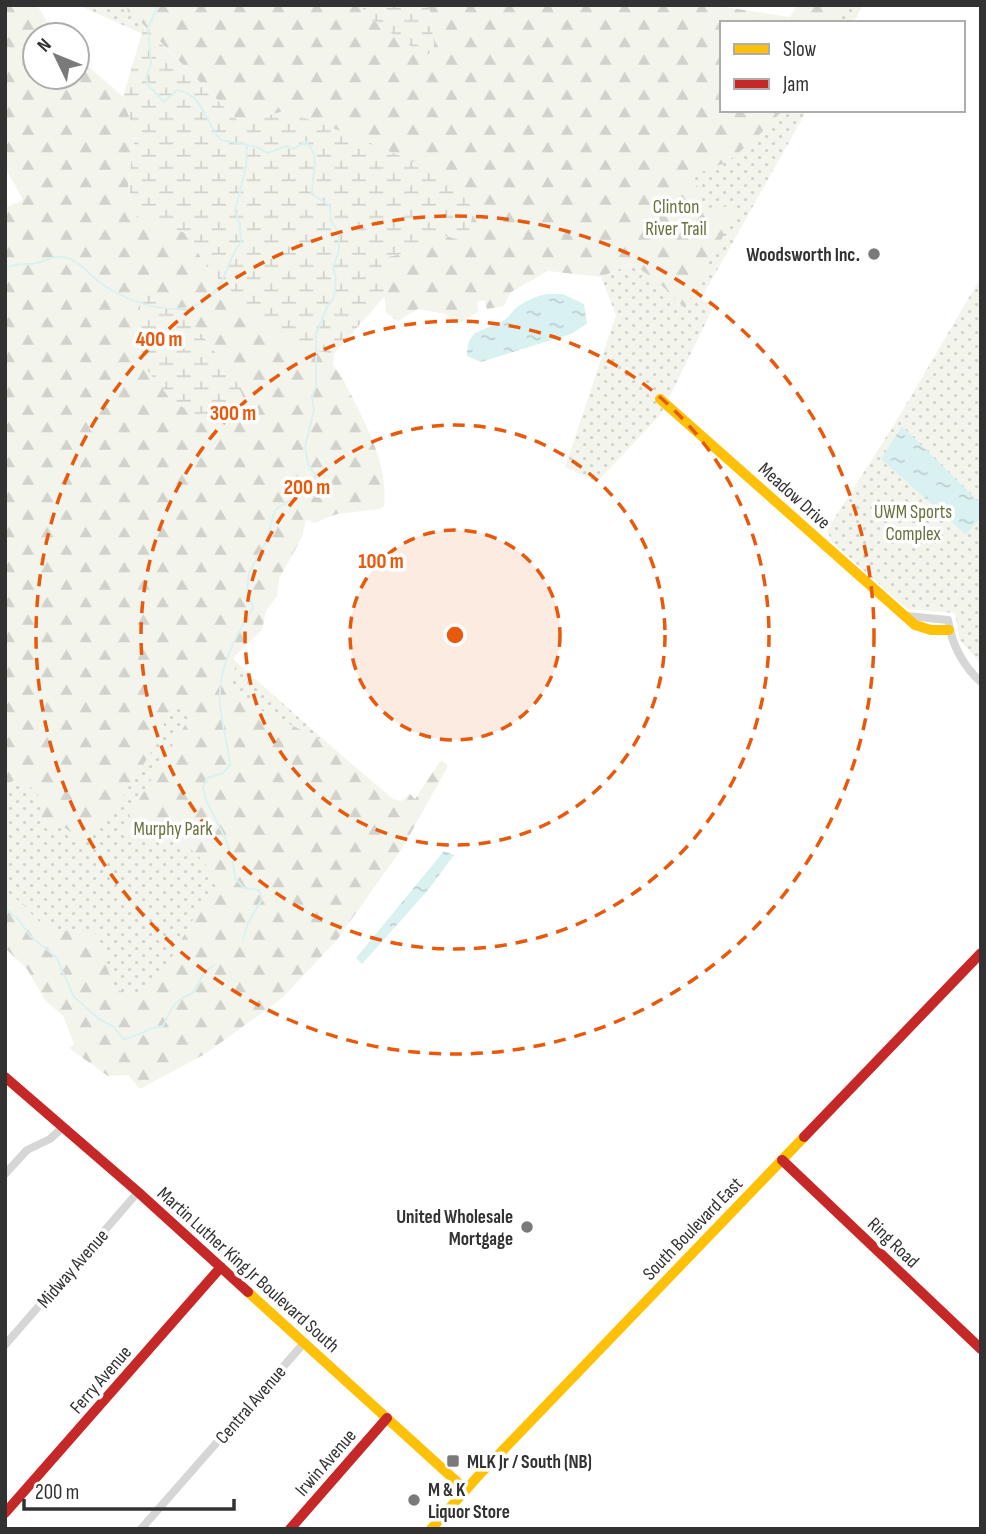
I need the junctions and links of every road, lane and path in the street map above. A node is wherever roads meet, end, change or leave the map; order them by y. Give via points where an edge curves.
1 (660, 399) dead end
2 (948, 625) joint
3 (981, 682) edge
4 (981, 953) edge
5 (5, 1077) edge
6 (62, 1128) junction
7 (782, 1160) junction
8 (5, 1174) edge
9 (138, 1192) junction
10 (221, 1268) junction
11 (304, 1343) junction
12 (5, 1345) edge
13 (981, 1349) edge
14 (387, 1418) junction
15 (466, 1490) junction
16 (5, 1513) edge
17 (141, 1529) edge
18 (290, 1529) edge
19 (431, 1529) edge

1 - 2 street, Meadow Drive via 918,628 930,631
2 - 3 street via 960,658
4 - 7 street, South Boulevard East
5 - 6 street, Martin Luther King Jr Boulevard South
6 - 8 street via 27,1150
6 - 9 street, Martin Luther King Jr Boulevard South
7 - 13 street, Ring Road
7 - 15 street, South Boulevard East
9 - 10 street, Martin Luther King Jr Boulevard South
9 - 12 street, Midway Avenue
10 - 11 street, Martin Luther King Jr Boulevard South
10 - 16 street, Ferry Avenue
11 - 14 street, Martin Luther King Jr Boulevard South
11 - 17 street, Central Avenue
14 - 15 street, Martin Luther King Jr Boulevard South
14 - 18 street, Irwin Avenue
15 - 19 street, South Boulevard East

